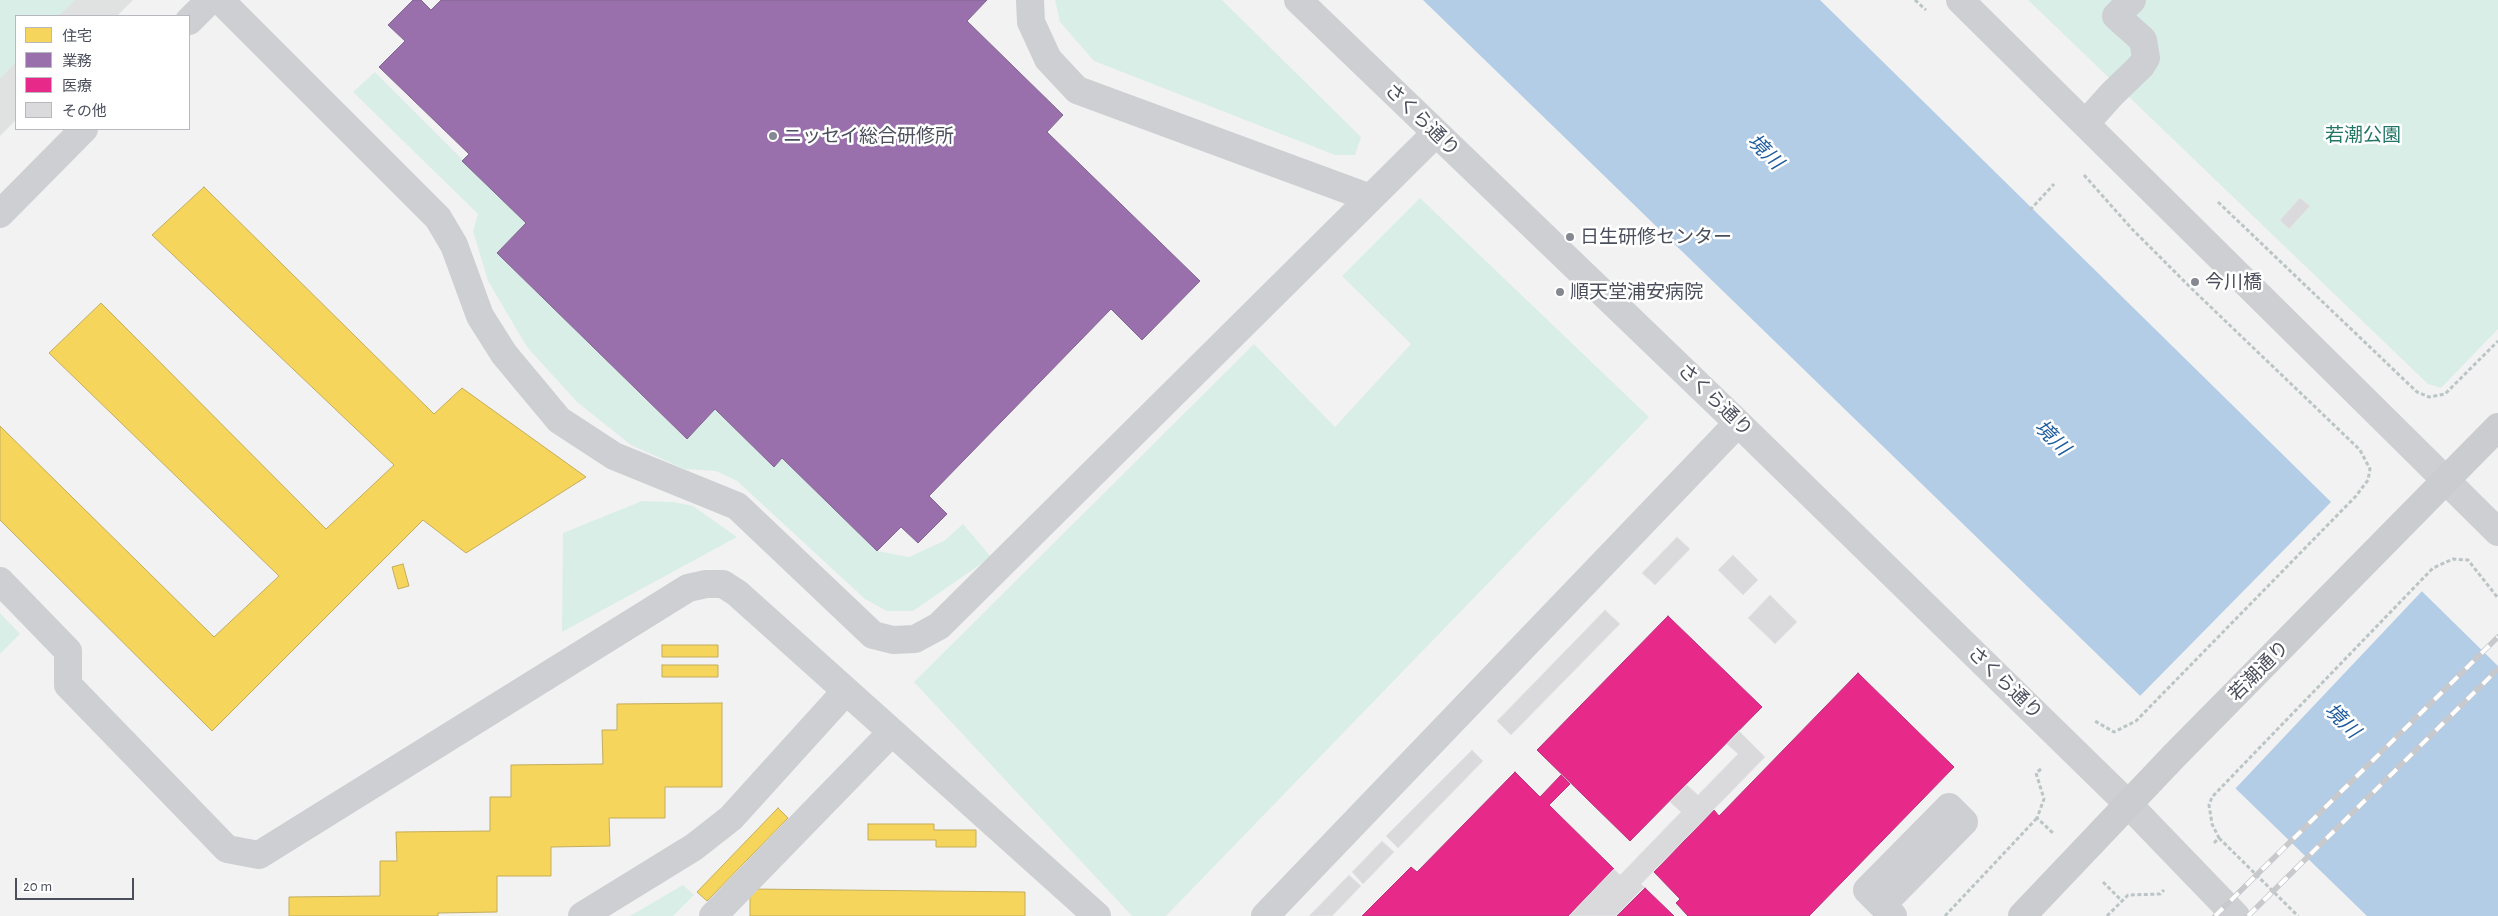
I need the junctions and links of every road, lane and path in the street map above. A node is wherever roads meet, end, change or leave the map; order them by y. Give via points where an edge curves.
1 (210, 0) edge
2 (220, 0) edge
3 (1030, 0) edge
4 (1298, 0) edge
5 (1915, 0) edge
6 (1960, 0) edge
7 (2132, 0) edge
8 (1930, 14) dead end
9 (190, 20) edge
10 (2086, 122) junction
11 (83, 130) edge
12 (1436, 133) junction
13 (2080, 170) dead end
14 (2054, 184) dead end
15 (1370, 198) junction
16 (2215, 200) dead end
17 (2030, 210) dead end
18 (0, 214) edge
19 (2498, 341) edge
20 (1738, 423) junction
21 (2498, 428) edge
22 (2445, 481) junction
23 (2498, 532) edge
24 (0, 581) edge
25 (2498, 598) edge
26 (846, 691) junction
27 (892, 732) junction
28 (2068, 744) junction
29 (2128, 804) junction
30 (2037, 818) junction
31 (2219, 838) junction
32 (2077, 857) junction
33 (2188, 866) junction
34 (2122, 901) junction
35 (582, 916) edge
36 (713, 916) edge
37 (1096, 916) edge
38 (1265, 916) edge
39 (1945, 916) edge
40 (2022, 916) edge
41 (2107, 916) edge
42 (2236, 916) edge
43 (2298, 916) edge

1 - 9 street
2 - 15 street via 438,218 454,245 480,316 504,354 559,420 614,456 737,506 873,635 893,640 915,639 939,626
3 - 15 street via 1031,22 1048,58 1078,90
4 - 12 street, さくら通り
5 - 8 path
6 - 10 street
7 - 10 street via 2116,16 2143,40 2146,58
10 - 22 street
11 - 18 street
12 - 15 street
12 - 20 street, さくら通り
13 - 28 path via 2132,229 2360,450 2370,470 2368,480 2356,496 2136,721 2114,732 2094,720
14 - 17 path
16 - 19 path via 2417,392 2429,397 2445,394
20 - 28 street, さくら通り
20 - 38 street
21 - 22 main road, 若潮通り
22 - 23 street
22 - 29 main road, 若潮通り
24 - 26 street via 68,652 68,685 227,849 259,855 688,588 723,584
25 - 31 path via 2468,560 2454,559 2432,568 2212,797 2208,804
26 - 27 street
26 - 35 street via 731,818 694,847
27 - 36 street
27 - 37 street
28 - 29 street, さくら通り
28 - 30 path via 2036,773 2044,799
29 - 32 main road, 若潮通り
29 - 33 street, さくら通り
30 - 32 path
30 - 39 path
31 - 33 path
31 - 43 path
32 - 34 path
32 - 40 main road, 若潮通り
33 - 34 path via 2160,894 2128,895
33 - 42 street, さくら通り
34 - 41 path

